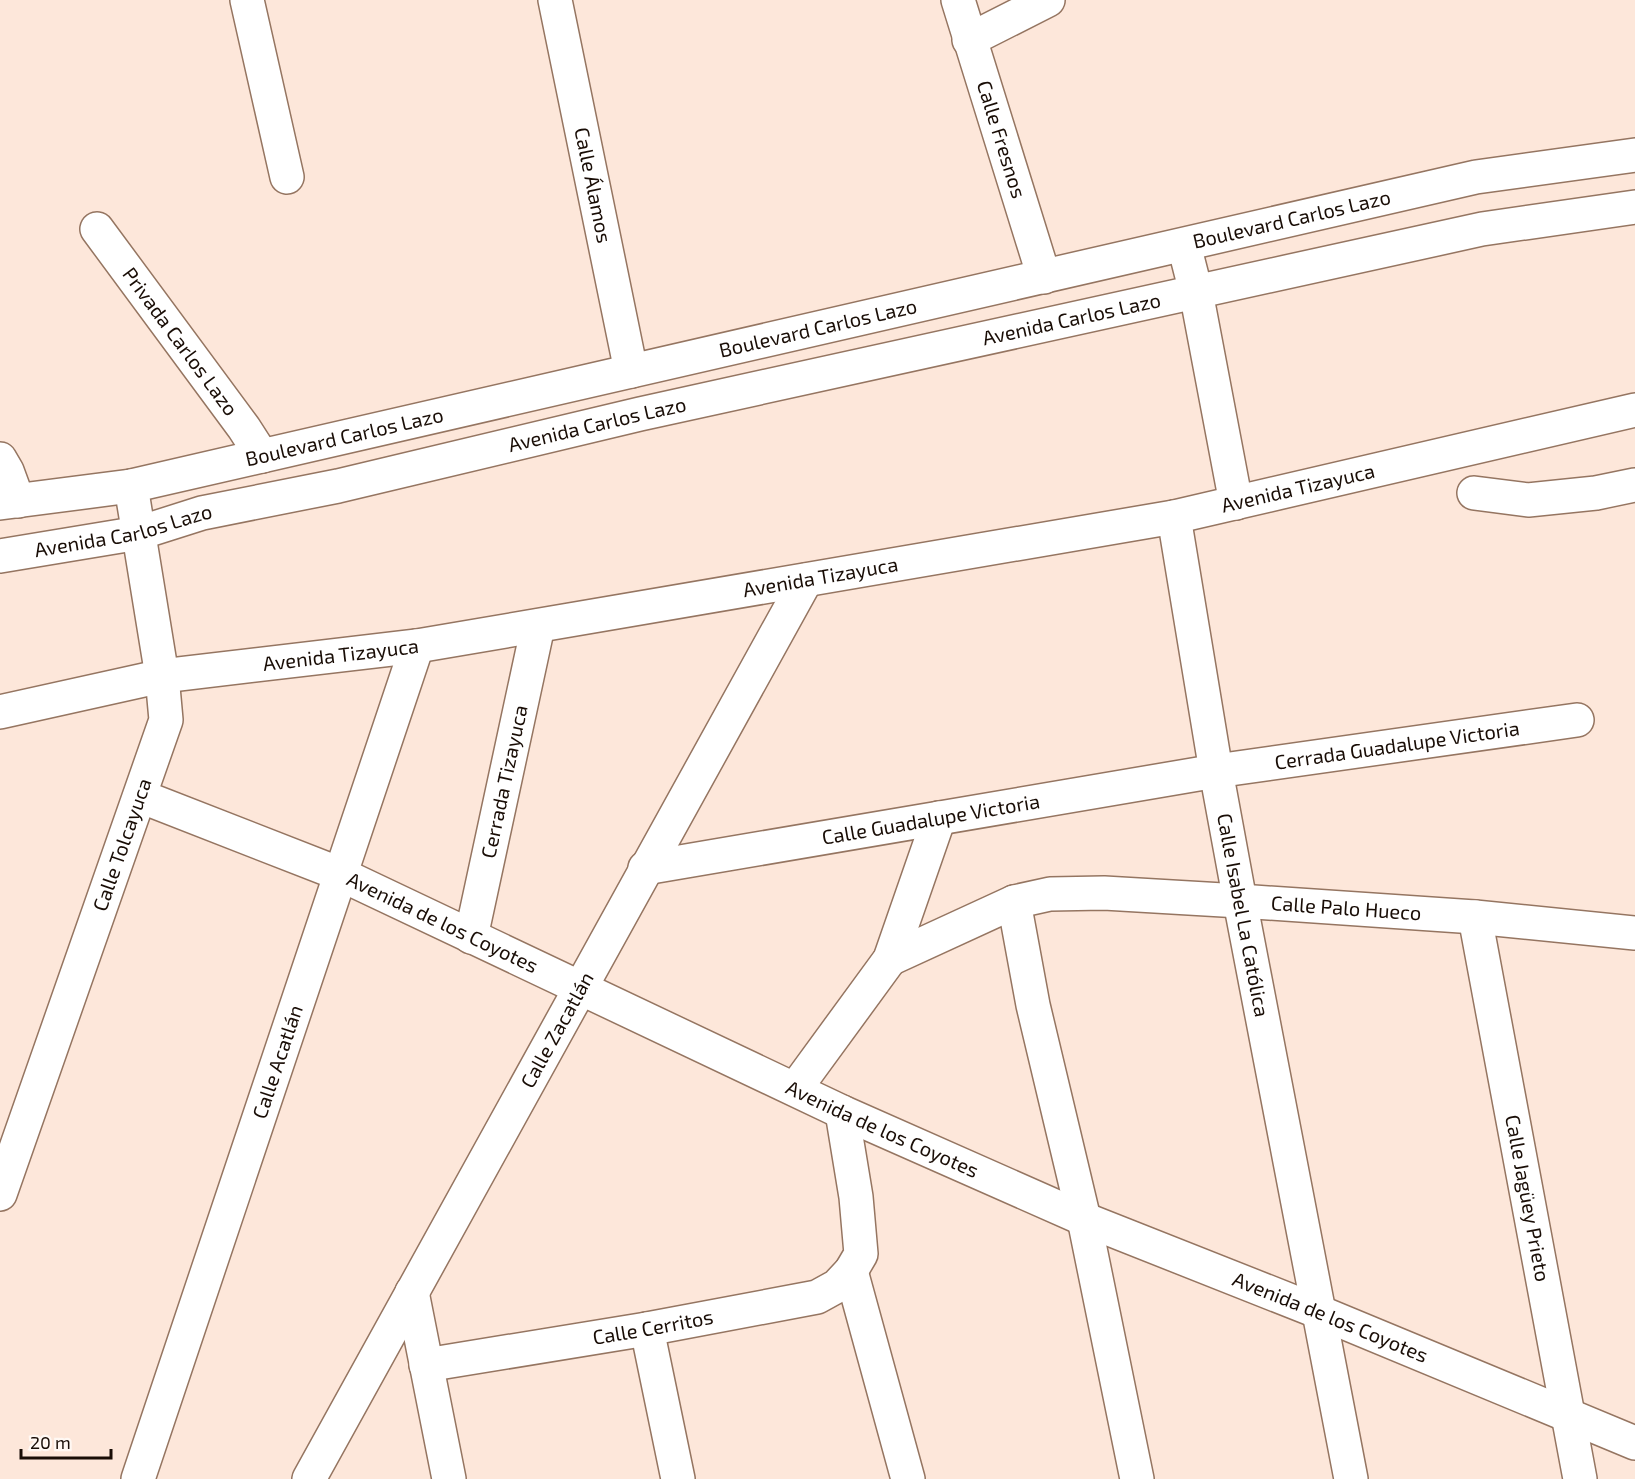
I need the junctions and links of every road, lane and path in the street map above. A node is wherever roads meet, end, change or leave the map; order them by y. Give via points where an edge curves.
1 (247, 0) edge
2 (555, 0) edge
3 (958, 0) edge
4 (1048, 0) edge
5 (969, 40) junction
6 (1635, 155) edge
7 (287, 177) dead end
8 (1635, 207) edge
9 (97, 229) dead end
10 (1184, 245) junction
11 (1044, 277) junction
12 (1196, 292) junction
13 (631, 371) junction
14 (1635, 410) edge
15 (262, 456) junction
16 (0, 459) edge
17 (1635, 485) edge
18 (131, 486) junction
19 (1474, 493) dead end
20 (9, 502) edge
21 (1236, 503) junction
22 (1174, 517) junction
23 (139, 533) junction
24 (0, 556) edge
25 (806, 580) junction
26 (538, 626) junction
27 (417, 646) junction
28 (162, 676) junction
29 (0, 712) edge
30 (1577, 720) dead end
31 (1216, 771) junction
32 (140, 796) junction
33 (939, 818) junction
34 (645, 868) junction
35 (340, 874) junction
36 (1240, 901) junction
37 (1014, 902) junction
38 (1474, 917) junction
39 (1635, 933) edge
40 (471, 937) junction
41 (890, 959) junction
42 (581, 989) junction
43 (795, 1089) junction
44 (842, 1112) junction
45 (0, 1194) edge
46 (1084, 1219) junction
47 (856, 1262) junction
48 (412, 1292) junction
49 (1318, 1312) junction
50 (647, 1329) junction
51 (426, 1365) junction
52 (1568, 1415) junction
53 (1635, 1443) edge
54 (138, 1479) edge
55 (309, 1479) edge
56 (449, 1479) edge
57 (678, 1479) edge
58 (908, 1479) edge
59 (1137, 1479) edge
60 (1352, 1479) edge
61 (1580, 1479) edge

1 - 7 street
2 - 13 street, Calle Álamos
3 - 5 street, Calle Fresnos
4 - 5 street
5 - 11 street, Calle Fresnos
6 - 10 street, Boulevard Carlos Lazo via 1476,177
8 - 12 street via 1482,229
9 - 15 street, Privada Carlos Lazo
10 - 11 street, Boulevard Carlos Lazo
10 - 12 street
11 - 13 street, Boulevard Carlos Lazo
12 - 21 street
12 - 23 street, Avenida Carlos Lazo via 640,414 338,486 202,513
13 - 15 street, Boulevard Carlos Lazo
14 - 21 street, Avenida Tizayuca
15 - 18 street, Boulevard Carlos Lazo
16 - 20 street via 7,471
17 - 19 street via 1528,500
18 - 20 street, Boulevard Carlos Lazo
18 - 23 street, Calle Tolcayuca
21 - 22 street, Avenida Tizayuca
22 - 25 street, Avenida Tizayuca
22 - 31 street, Calle Isabel La Católica
23 - 24 street, Avenida Carlos Lazo
23 - 28 street, Calle Tolcayuca
25 - 26 street, Avenida Tizayuca
25 - 34 street, Calle Zacatlán
26 - 27 street, Avenida Tizayuca
26 - 40 street, Cerrada Tizayuca
27 - 28 street, Avenida Tizayuca
27 - 35 street, Calle Acatlán
28 - 29 street, Avenida Tizayuca
28 - 32 street, Calle Tolcayuca via 166,720
30 - 31 street, Cerrada Guadalupe Victoria
31 - 33 street, Calle Guadalupe Victoria
31 - 36 street, Calle Isabel La Católica
32 - 35 street, Avenida de los Coyotes
32 - 45 street, Calle Tolcayuca
33 - 34 street, Calle Guadalupe Victoria
33 - 41 street
34 - 42 street, Calle Zacatlán
35 - 40 street, Avenida de los Coyotes
35 - 54 street, Calle Acatlán
36 - 37 street, Calle Palo Hueco via 1104,893 1050,894
36 - 38 street, Calle Palo Hueco
36 - 49 street, Calle Isabel La Católica
37 - 41 street, Calle Palo Hueco
37 - 46 street via 1033,1005
38 - 39 street, Calle Palo Hueco
38 - 52 street, Calle Jagüey Prieto
40 - 42 street, Avenida de los Coyotes
41 - 43 street
42 - 43 street, Avenida de los Coyotes
42 - 48 street, Calle Zacatlán
43 - 44 street, Avenida de los Coyotes
44 - 46 street, Avenida de los Coyotes
44 - 47 street via 856,1197
46 - 49 street, Avenida de los Coyotes
46 - 59 street
47 - 50 street, Calle Cerritos via 837,1286 817,1297
47 - 58 street
48 - 51 street
48 - 55 street, Calle Zacatlán
49 - 52 street, Avenida de los Coyotes
49 - 60 street, Calle Isabel La Católica
50 - 51 street, Calle Cerritos
50 - 57 street
51 - 56 street
52 - 53 street, Avenida de los Coyotes
52 - 61 street, Calle Jagüey Prieto

